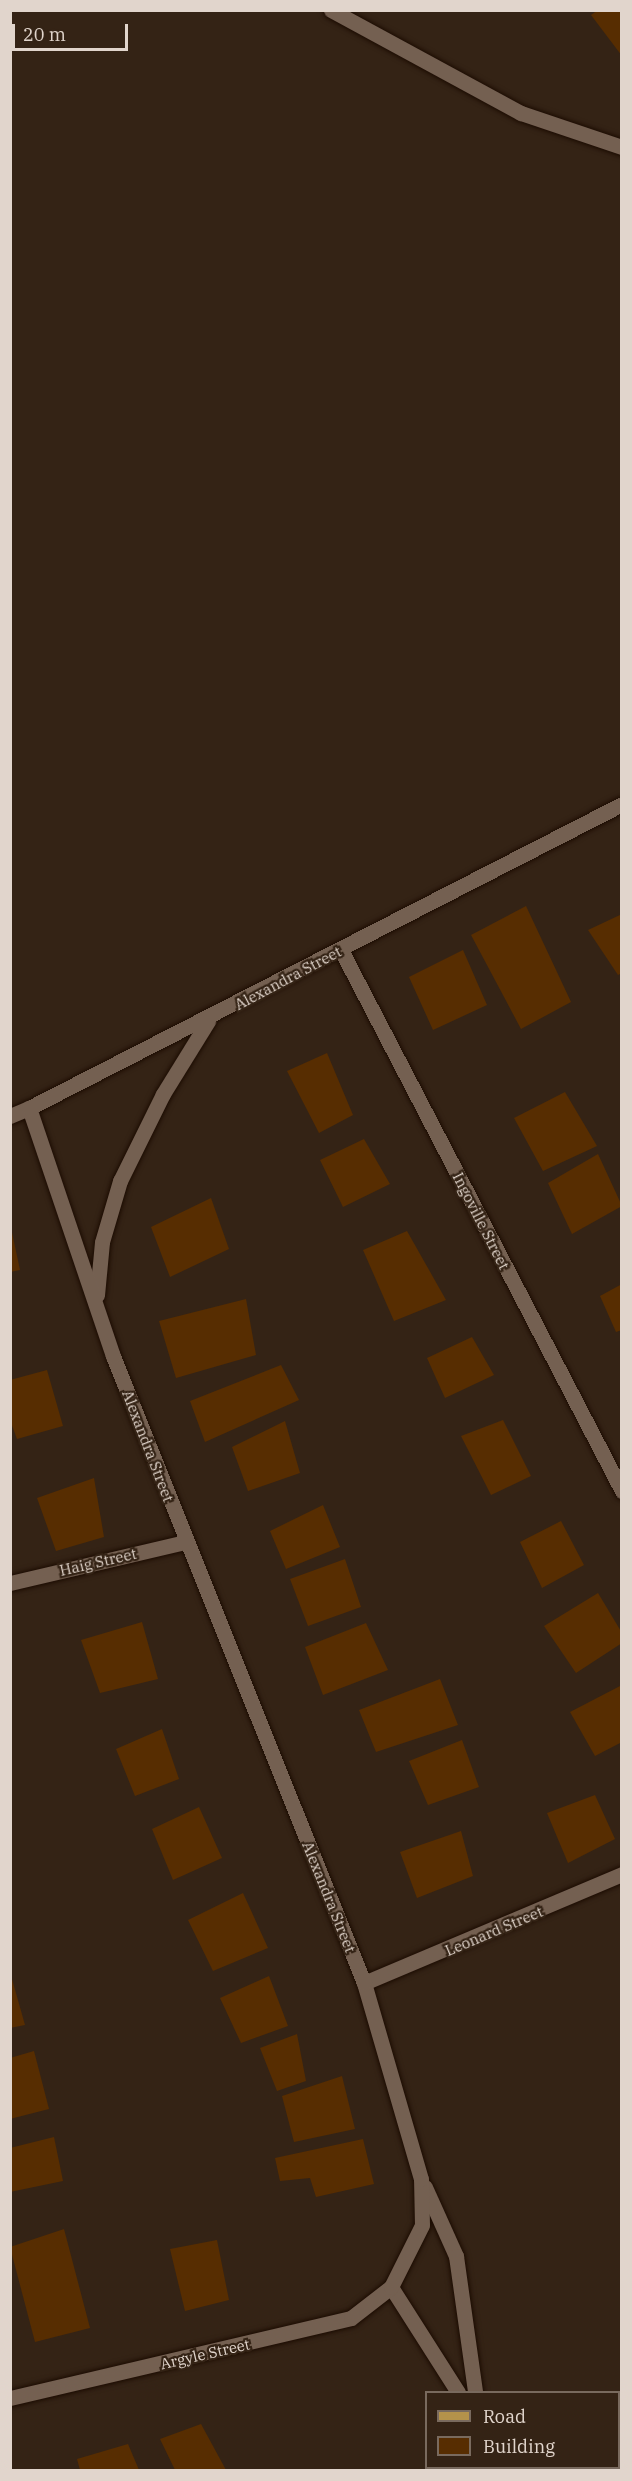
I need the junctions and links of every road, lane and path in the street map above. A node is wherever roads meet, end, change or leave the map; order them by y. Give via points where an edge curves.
1 (331, 10) edge
2 (621, 147) edge
3 (621, 804) edge
4 (341, 950) junction
5 (210, 1019) junction
6 (29, 1108) junction
7 (10, 1116) edge
8 (97, 1304) junction
9 (621, 1491) edge
10 (185, 1542) junction
11 (10, 1583) edge
12 (621, 1874) edge
13 (364, 1983) junction
14 (421, 2179) junction
15 (391, 2287) junction
16 (457, 2391) edge
17 (475, 2391) edge
18 (10, 2398) edge

1 - 2 main road via 521,113
3 - 4 main road, Alexandra Street
4 - 5 main road, Alexandra Street
4 - 9 main road, Ingoville Street
5 - 6 main road, Alexandra Street
5 - 8 main road via 163,1094 120,1181 102,1242
6 - 7 main road
6 - 8 main road, Alexandra Street
8 - 10 main road, Alexandra Street
10 - 11 main road, Haig Street
10 - 13 main road, Alexandra Street
12 - 13 main road, Leonard Street
13 - 14 main road, Alexandra Street
14 - 15 main road, Alexandra Street via 422,2225
14 - 17 main road via 456,2256
15 - 16 main road
15 - 18 main road, Argyle Street via 360,2312 324,2326

